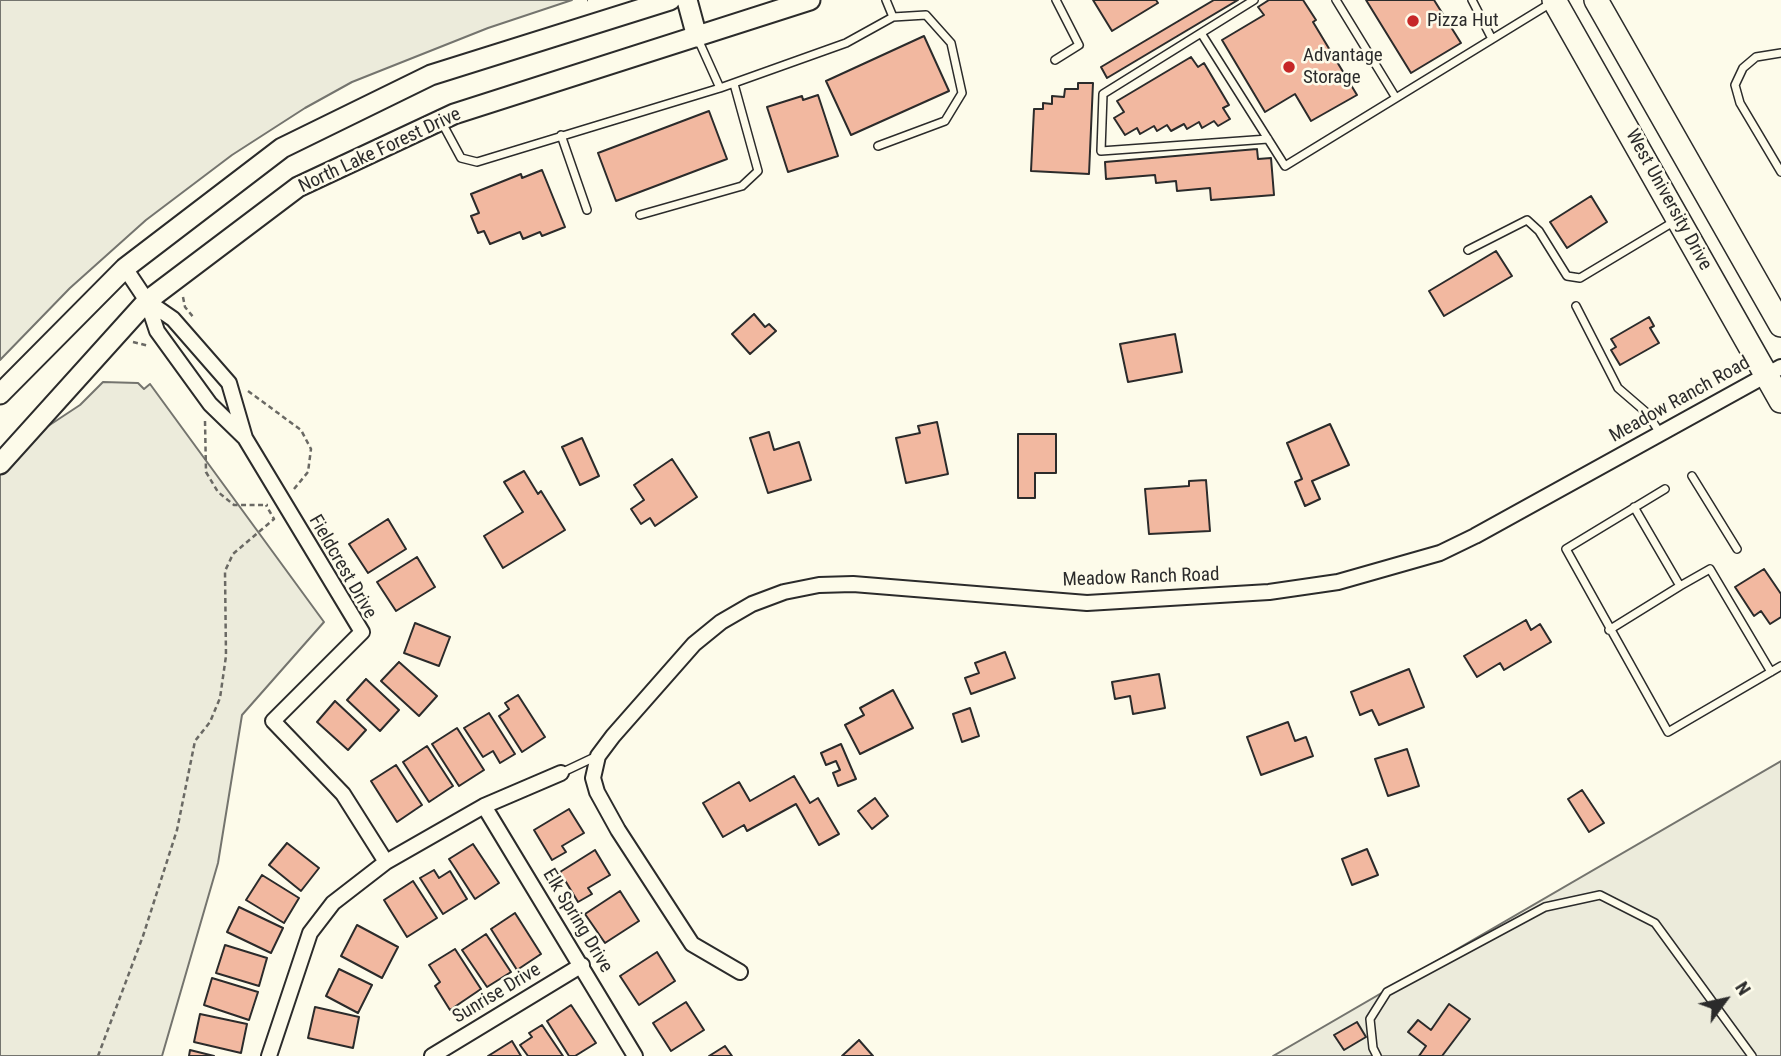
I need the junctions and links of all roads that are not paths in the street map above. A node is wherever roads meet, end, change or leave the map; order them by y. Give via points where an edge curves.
1 (670, 0) edge
2 (687, 0) edge
3 (810, 0) edge
4 (886, 0) edge
5 (1056, 0) edge
6 (1254, 0) edge
7 (1336, 0) edge
8 (1472, 0) edge
9 (1554, 0) edge
10 (1596, 0) edge
11 (893, 18) junction
12 (1201, 33) junction
13 (697, 37) junction
14 (1492, 39) junction
15 (1781, 53) edge
16 (1055, 60) dead end
17 (734, 84) junction
18 (720, 88) junction
19 (1396, 98) junction
20 (441, 120) junction
21 (561, 135) junction
22 (1268, 139) junction
23 (878, 146) dead end
24 (1781, 172) edge
25 (587, 210) dead end
26 (640, 215) dead end
27 (1678, 219) junction
28 (1468, 250) dead end
29 (125, 268) junction
30 (146, 300) junction
31 (1576, 306) dead end
32 (1781, 325) edge
33 (1773, 371) edge
34 (0, 394) edge
35 (1781, 401) edge
36 (1660, 433) junction
37 (245, 438) junction
38 (0, 464) edge
39 (1692, 476) dead end
40 (1665, 489) dead end
41 (1634, 507) junction
42 (1737, 549) dead end
43 (1680, 586) junction
44 (1609, 630) junction
45 (1781, 666) edge
46 (1771, 672) junction
47 (598, 756) junction
48 (561, 773) joint
49 (484, 806) junction
50 (386, 862) junction
51 (582, 965) junction
52 (740, 972) dead end
53 (269, 1056) edge
54 (432, 1056) edge
55 (635, 1056) edge
56 (1377, 1056) edge
57 (1752, 1056) edge

1 - 29 main road via 431,75 282,148
2 - 13 main road
3 - 13 main road, North Lake Forest Drive
4 - 11 lane
5 - 16 lane via 1079,45
6 - 12 lane
7 - 19 lane
8 - 14 lane
9 - 14 lane
9 - 27 highway, West University Drive
10 - 32 highway, West University Drive
11 - 17 lane via 846,43
11 - 23 lane via 926,15 951,43 962,93 946,121
12 - 22 lane
12 - 22 lane via 1103,94 1101,151
13 - 18 lane
13 - 20 main road, North Lake Forest Drive
14 - 19 lane
15 - 24 lane via 1756,57 1743,68 1735,85 1740,103
17 - 18 lane
17 - 26 lane via 758,171 742,186
18 - 21 lane
19 - 22 lane via 1284,166
20 - 21 lane via 461,158 477,162
20 - 30 main road, North Lake Forest Drive via 298,187
21 - 25 lane
27 - 28 lane via 1580,278 1567,275 1527,220
27 - 33 highway, West University Drive
29 - 30 street, Fieldcrest Drive
29 - 34 main road
30 - 37 street, Fieldcrest Drive via 157,331 210,404
30 - 37 street, Fieldcrest Drive via 173,319 229,383
30 - 38 main road, North Lake Forest Drive
31 - 36 lane via 1618,388 1647,413
33 - 35 highway, West University Drive
33 - 36 street, Meadow Ranch Road
36 - 47 street, Meadow Ranch Road via 1440,553 1338,582 1269,592 1087,603 853,584 784,592 752,604 694,644
37 - 50 street, Fieldcrest Drive via 274,504 362,632 273,721 343,794
39 - 42 lane
40 - 41 lane
41 - 43 lane
41 - 44 lane via 1566,549
43 - 44 lane
43 - 46 lane via 1710,569
44 - 46 lane via 1668,732
45 - 46 lane
47 - 48 lane
47 - 52 street via 593,778 597,792 692,944
48 - 49 street
49 - 50 street
49 - 51 street, Elk Spring Drive
50 - 53 street via 333,903 310,933
51 - 54 street, Sunrise Drive
51 - 55 street, Elk Spring Drive
56 - 57 lane via 1370,1019 1387,992 1545,907 1600,895 1655,923

